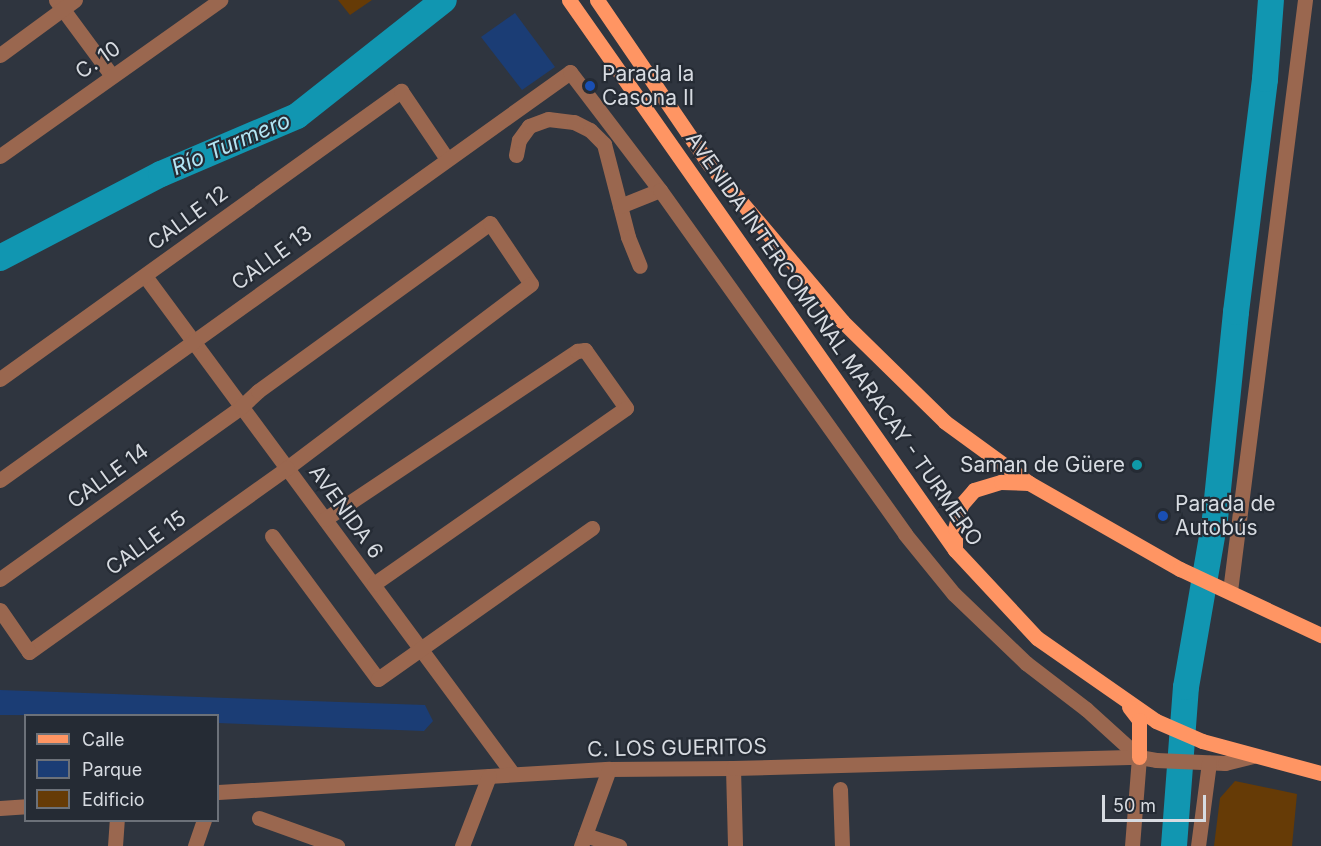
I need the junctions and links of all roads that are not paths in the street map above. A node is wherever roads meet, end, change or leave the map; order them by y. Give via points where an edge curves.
1 (220, 0) edge
2 (569, 0) edge
3 (597, 0) edge
4 (1305, 0) edge
5 (65, 3) edge
6 (0, 55) edge
7 (112, 76) junction
8 (516, 155) dead end
9 (0, 156) edge
10 (447, 159) junction
11 (660, 190) junction
12 (620, 206) junction
13 (640, 266) dead end
14 (145, 276) junction
15 (193, 340) junction
16 (0, 379) edge
17 (241, 407) junction
18 (287, 468) junction
19 (0, 480) edge
20 (1029, 483) junction
21 (325, 519) junction
22 (591, 528) dead end
23 (273, 536) dead end
24 (955, 550) junction
25 (0, 579) edge
26 (374, 584) junction
27 (1230, 591) junction
28 (0, 610) edge
29 (1321, 635) edge
30 (422, 650) junction
31 (1126, 702) junction
32 (1252, 756) junction
33 (1139, 757) junction
34 (1204, 762) junction
35 (734, 768) junction
36 (609, 769) junction
37 (1321, 773) edge
38 (513, 774) junction
39 (489, 776) junction
40 (840, 789) dead end
41 (219, 792) edge
42 (24, 806) edge
43 (0, 808) edge
44 (259, 818) dead end
45 (117, 822) edge
46 (203, 822) edge
47 (583, 841) edge
48 (115, 846) edge
49 (195, 846) edge
50 (337, 846) edge
51 (462, 846) edge
52 (619, 846) edge
53 (735, 846) edge
54 (842, 846) edge
55 (1132, 846) edge
56 (1198, 846) edge

1 - 7 street, C. 10
2 - 24 main road, AVENIDA INTERCOMUNAL MARACAY - TURMERO
3 - 20 main road, AVENIDA INTERCOMUNAL MARACAY - TURMERO via 709,164 842,321 945,422
4 - 27 street
5 - 6 street
5 - 7 street
7 - 9 street, C. 10
8 - 12 street via 519,140 529,126 548,119 574,122 590,130 604,144
10 - 11 street, CALLE 13 via 570,72
10 - 14 street, CALLE 12 via 401,91
10 - 15 street, CALLE 13
11 - 12 street
11 - 33 street via 905,534 954,594 1026,663 1086,709
12 - 13 street
14 - 15 street, AVENIDA 6
14 - 16 street, CALLE 12
15 - 17 street, AVENIDA 6
15 - 19 street, CALLE 13
17 - 18 street, AVENIDA 6
17 - 18 street, CALLE 14 via 490,223 531,284
17 - 25 street, CALLE 14
18 - 21 street, AVENIDA 6
18 - 28 street, CALLE 15 via 29,652
20 - 24 main road via 1000,482 974,490 961,505
20 - 27 main road, AVENIDA INTERCOMUNAL MARACAY - TURMERO via 1180,569
21 - 26 street, AVENIDA 6
21 - 26 street via 577,351 585,350 626,408
22 - 30 street
23 - 30 street via 378,679
24 - 31 main road, AVENIDA INTERCOMUNAL MARACAY - TURMERO via 1037,638
26 - 30 street, AVENIDA 6
27 - 29 main road, AVENIDA INTERCOMUNAL MARACAY - TURMERO
30 - 38 street, AVENIDA 6
31 - 32 main road, AVENIDA INTERCOMUNAL MARACAY - TURMERO via 1156,721 1202,741
31 - 33 main road via 1139,720
32 - 34 street, C. LOS GUERITOS via 1225,763
32 - 37 main road, AVENIDA INTERCOMUNAL MARACAY - TURMERO
33 - 34 street, C. LOS GUERITOS
33 - 35 street, C. LOS GUERITOS
33 - 55 street
34 - 56 street
35 - 36 street, C. LOS GUERITOS
35 - 53 street
36 - 38 street, C. LOS GUERITOS
36 - 47 street
38 - 39 street, C. LOS GUERITOS
39 - 41 street, C. LOS GUERITOS
39 - 51 street
40 - 54 street
42 - 43 street
44 - 50 street
45 - 48 street
46 - 49 street
47 - 52 street

